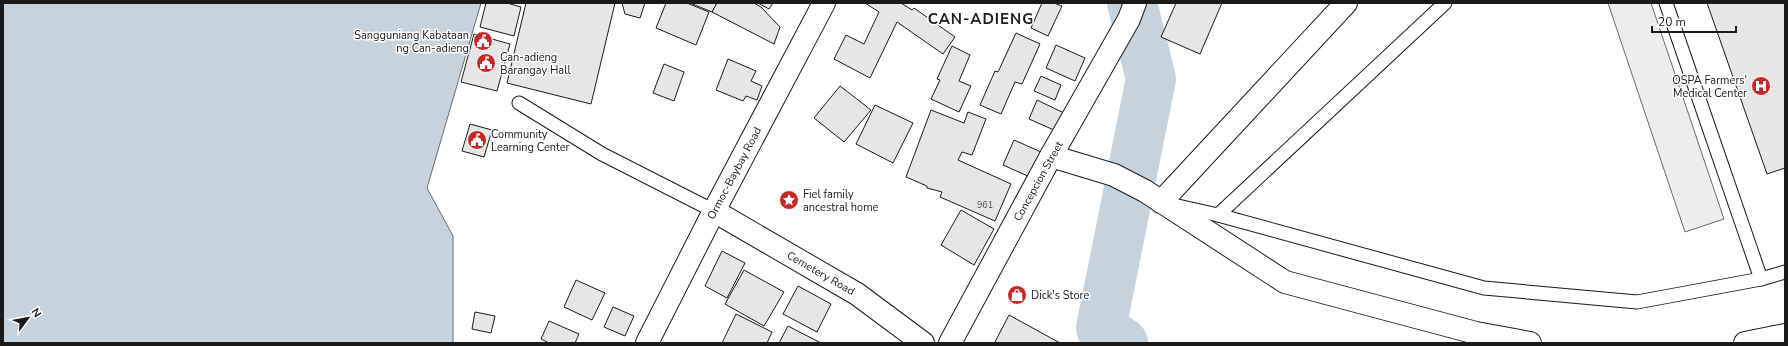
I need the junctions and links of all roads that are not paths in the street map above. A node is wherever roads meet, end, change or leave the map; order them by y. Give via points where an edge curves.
1 (824, 3) edge
2 (1346, 3) edge
3 (1445, 3) edge
4 (1666, 3) edge
5 (1132, 11) edge
6 (519, 103) dead end
7 (1051, 156) junction
8 (1153, 197) junction
9 (714, 211) junction
10 (1218, 215) junction
11 (1785, 272) edge
12 (1761, 279) junction
13 (1785, 335) edge
14 (647, 343) edge
15 (923, 343) edge
16 (950, 343) edge
17 (1530, 343) edge
18 (1745, 343) edge

1 - 9 main road, Ormoc-Baybay Road
2 - 8 main road
3 - 10 lane
4 - 12 lane
5 - 7 main road, Concepcion Street
6 - 9 lane via 602,154
7 - 8 main road via 1114,174
7 - 16 main road, Concepcion Street
8 - 10 lane
8 - 17 main road via 1285,282 1476,333
9 - 14 main road, Ormoc-Baybay Road
9 - 15 main road, Cemetery Road via 857,294
10 - 12 lane via 1484,288 1637,302
11 - 12 lane
13 - 18 main road

